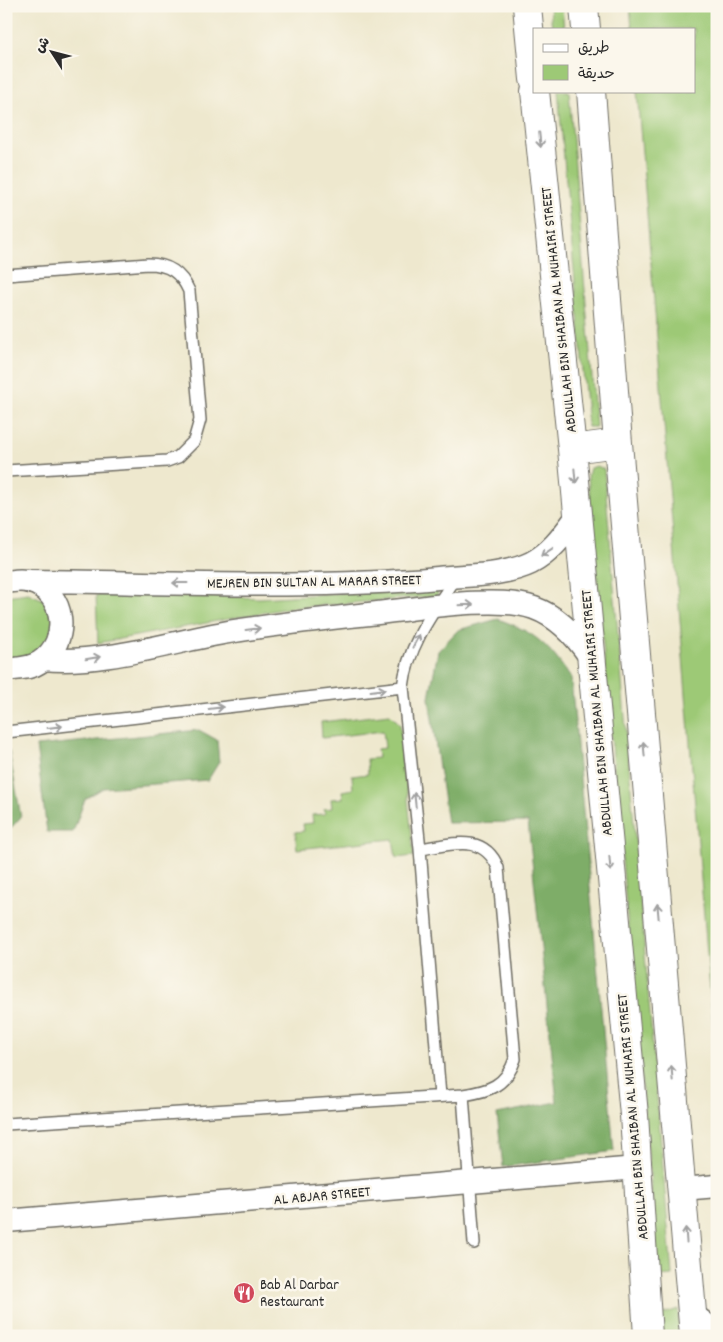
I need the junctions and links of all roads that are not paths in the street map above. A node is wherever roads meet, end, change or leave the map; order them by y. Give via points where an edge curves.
1 (527, 6) edge
2 (584, 6) edge
3 (586, 28) edge
4 (533, 69) edge
5 (536, 92) edge
6 (591, 92) edge
7 (6, 275) edge
8 (618, 443) junction
9 (572, 449) junction
10 (6, 471) edge
11 (578, 515) junction
12 (457, 576) junction
13 (17, 581) edge
14 (437, 605) junction
15 (590, 657) junction
16 (44, 659) junction
17 (6, 670) edge
18 (403, 687) junction
19 (6, 732) edge
20 (420, 849) junction
21 (463, 1095) junction
22 (440, 1096) junction
23 (6, 1124) edge
24 (637, 1168) junction
25 (469, 1182) junction
26 (717, 1186) edge
27 (682, 1189) junction
28 (6, 1221) edge
29 (474, 1243) dead end
30 (689, 1273) junction
31 (646, 1284) junction
32 (693, 1325) edge
33 (717, 1332) edge
34 (648, 1336) edge

1 - 4 street
2 - 3 street
5 -> 9 street, ABDULLAH BIN SHAIBAN AL MUHAIRI STREET
6 - 8 street
7 - 10 lane via 148,264 169,267 178,273 189,291 200,420 194,441 178,456 167,461
8 - 9 street
27 -> 8 street
9 -> 11 street, ABDULLAH BIN SHAIBAN AL MUHAIRI STREET
11 -> 12 street, MEJREN BIN SULTAN AL MARAR STREET via 554,548 530,563 510,570
11 - 15 street, ABDULLAH BIN SHAIBAN AL MUHAIRI STREET
12 -> 13 street, MEJREN BIN SULTAN AL MARAR STREET via 314,584
12 - 14 lane
13 - 16 street via 38,585 54,599 61,618 59,639
14 -> 15 street, MEJREN BIN SULTAN AL MARAR STREET via 515,603 534,608 566,627
16 -> 14 street, MEJREN BIN SULTAN AL MARAR STREET via 84,660 225,633
18 -> 14 lane via 415,641
15 -> 24 street, ABDULLAH BIN SHAIBAN AL MUHAIRI STREET
16 - 17 street via 31,667
19 -> 18 lane
20 -> 18 lane
20 - 21 lane via 468,843 478,845 494,858 500,878 515,1059 505,1080 495,1087
20 - 22 lane
21 - 22 lane
21 - 25 lane
22 - 23 lane
24 - 25 street, AL ABJAR STREET
24 - 31 street, ABDULLAH BIN SHAIBAN AL MUHAIRI STREET
25 - 28 street, AL ABJAR STREET
25 - 29 lane
26 - 27 street
30 -> 27 street
30 - 31 street via 681,1287 666,1294
30 - 32 street
31 - 34 street, ABDULLAH BIN SHAIBAN AL MUHAIRI STREET
32 - 33 street

